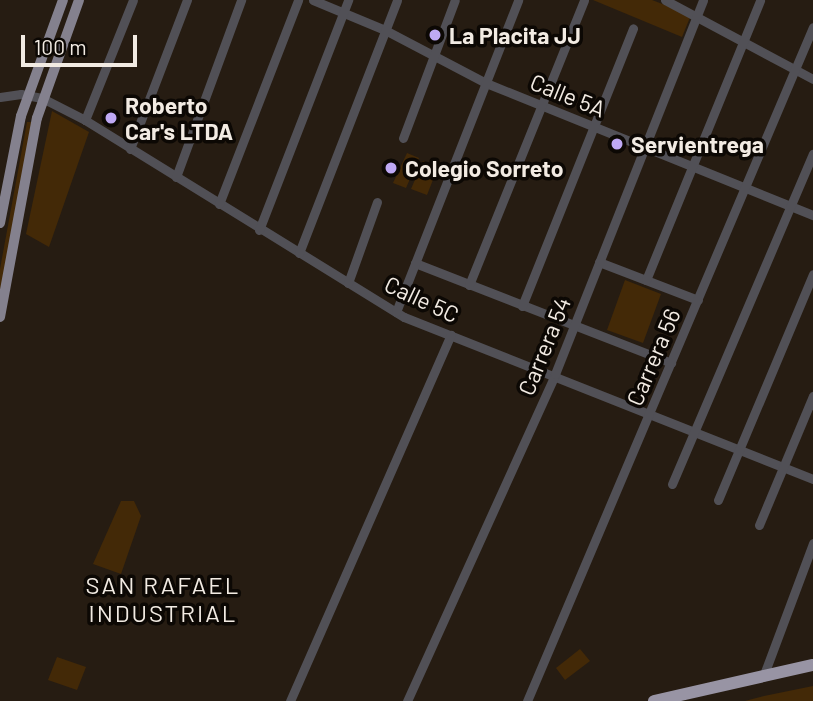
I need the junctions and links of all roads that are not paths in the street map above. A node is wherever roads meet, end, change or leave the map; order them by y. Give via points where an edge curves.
1 (63, 0) edge
2 (79, 0) edge
3 (133, 0) edge
4 (187, 0) edge
5 (241, 0) edge
6 (298, 0) edge
7 (313, 0) edge
8 (348, 0) edge
9 (397, 0) edge
10 (455, 0) edge
11 (518, 0) edge
12 (584, 0) edge
13 (665, 0) edge
14 (703, 0) edge
15 (760, 0) edge
16 (343, 12) junction
17 (698, 14) junction
18 (813, 27) edge
19 (633, 28) dead end
20 (385, 30) junction
21 (743, 43) junction
22 (434, 56) junction
23 (794, 72) junction
24 (813, 79) edge
25 (486, 83) junction
26 (28, 95) junction
27 (0, 97) edge
28 (42, 98) junction
29 (542, 106) junction
30 (85, 120) junction
31 (593, 127) junction
32 (403, 138) dead end
33 (645, 146) junction
34 (130, 149) junction
35 (813, 154) edge
36 (692, 166) junction
37 (176, 177) junction
38 (746, 188) junction
39 (377, 202) dead end
40 (219, 204) junction
41 (791, 206) junction
42 (813, 215) edge
43 (0, 223) edge
44 (258, 230) junction
45 (299, 253) junction
46 (599, 262) junction
47 (415, 263) junction
48 (813, 274) edge
49 (646, 280) junction
50 (348, 283) junction
51 (470, 285) junction
52 (698, 300) junction
53 (522, 306) junction
54 (396, 312) junction
55 (0, 317) edge
56 (574, 326) junction
57 (451, 335) junction
58 (671, 363) junction
59 (555, 374) junction
60 (813, 396) edge
61 (650, 412) junction
62 (694, 430) junction
63 (739, 448) junction
64 (782, 466) junction
65 (813, 478) edge
66 (671, 484) dead end
67 (718, 500) dead end
68 (759, 525) dead end
69 (813, 543) edge
70 (813, 665) edge
71 (763, 677) junction
72 (290, 701) edge
73 (407, 701) edge
74 (527, 701) edge
75 (654, 701) edge

1 - 26 main road
2 - 28 main road
3 - 30 street
4 - 34 street
5 - 37 street
6 - 40 street
7 - 16 street, Calle 5A
8 - 16 street
9 - 20 street
10 - 22 street
11 - 25 street
12 - 29 street
13 - 17 street
14 - 17 street, Carrera 54
15 - 21 street
16 - 20 street, Calle 5A
16 - 44 street
17 - 21 street
17 - 33 street, Carrera 54
18 - 23 street, Carrera 56
19 - 31 street
20 - 22 street, Calle 5A
20 - 45 street
21 - 23 street
21 - 36 street
22 - 25 street, Calle 5A
22 - 32 street
23 - 24 street
23 - 38 street, Carrera 56
25 - 29 street, Calle 5A
25 - 47 street
26 - 27 street, Calle 5C
26 - 28 street, Calle 5C
26 - 43 main road
28 - 30 street, Calle 5C
28 - 55 main road
29 - 31 street, Calle 5A
29 - 51 street
30 - 34 street, Calle 5C
31 - 33 street, Calle 5A
31 - 53 street
33 - 36 street, Calle 5A
33 - 46 street, Carrera 54
34 - 37 street, Calle 5C
35 - 41 street
36 - 38 street, Calle 5A
36 - 49 street
37 - 40 street, Calle 5C
38 - 41 street, Calle 5A
38 - 52 street, Carrera 56
39 - 50 street
40 - 44 street, Calle 5C
41 - 42 street, Calle 5A
41 - 62 street
44 - 45 street, Calle 5C
45 - 50 street, Calle 5C
46 - 49 street
46 - 56 street, Carrera 54
47 - 51 street
47 - 54 street
48 - 63 street
49 - 52 street
50 - 54 street, Calle 5C
51 - 53 street
52 - 58 street, Carrera 56
53 - 56 street
54 - 57 street, Calle 5C
56 - 58 street
56 - 59 street, Carrera 54
57 - 59 street, Calle 5C
57 - 72 street
58 - 61 street, Carrera 56
59 - 61 street, Calle 5C
59 - 73 street, Carrera 54
60 - 64 street
61 - 62 street, Calle 5C
61 - 74 street, Carrera 56
62 - 63 street, Calle 5C
62 - 66 street
63 - 64 street, Calle 5C
63 - 67 street
64 - 65 street, Calle 5C
64 - 68 street
69 - 71 street
70 - 71 highway
71 - 75 highway

